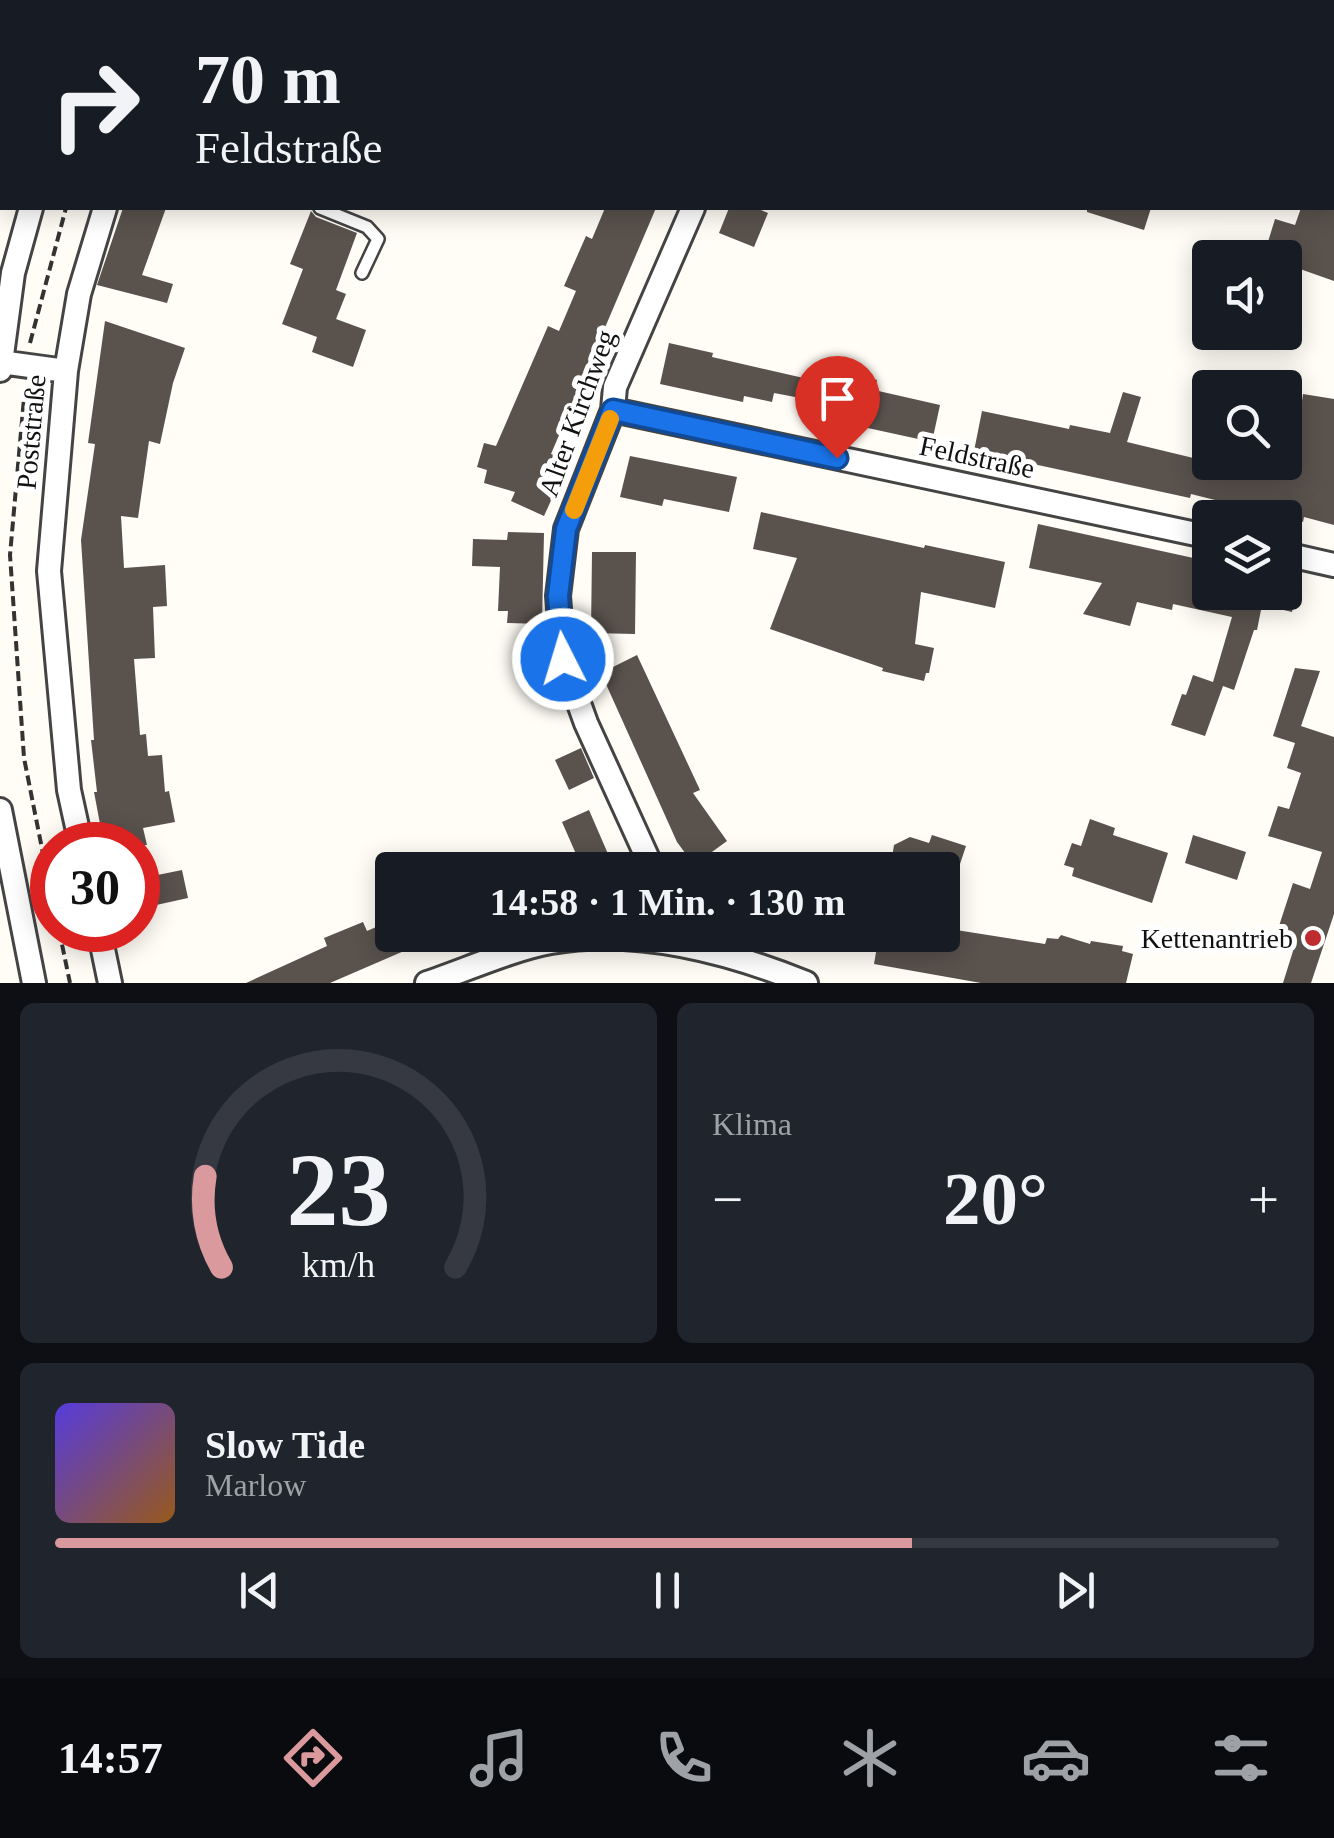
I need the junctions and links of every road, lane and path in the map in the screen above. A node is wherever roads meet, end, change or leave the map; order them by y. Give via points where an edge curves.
1 (30, 210) edge
2 (103, 210) edge
3 (325, 210) edge
4 (692, 210) edge
5 (362, 273) dead end
6 (0, 365) edge
7 (66, 371) junction
8 (613, 410) junction
9 (1192, 533) edge
10 (1302, 558) edge
11 (1334, 565) edge
12 (0, 810) edge
13 (76, 822) edge
14 (645, 852) edge
15 (64, 952) edge
16 (103, 952) edge
17 (519, 952) edge
18 (702, 952) edge
19 (748, 973) edge
20 (34, 983) edge
21 (70, 983) edge
22 (110, 983) edge
23 (427, 983) edge
24 (806, 983) edge

1 - 6 street, Poststraße via 12,274
2 - 7 street, Poststraße
3 - 5 lane via 367,227 378,239
4 - 8 street, Alter Kirchweg via 615,387
6 - 7 street
7 - 13 street, Poststraße via 50,571
8 - 9 street, Feldstraße
8 - 14 street, Alter Kirchweg via 566,529 558,596 563,659
10 - 11 street
12 - 20 street
15 - 21 path
16 - 22 street
17 - 23 street
18 - 19 street
19 - 24 street

